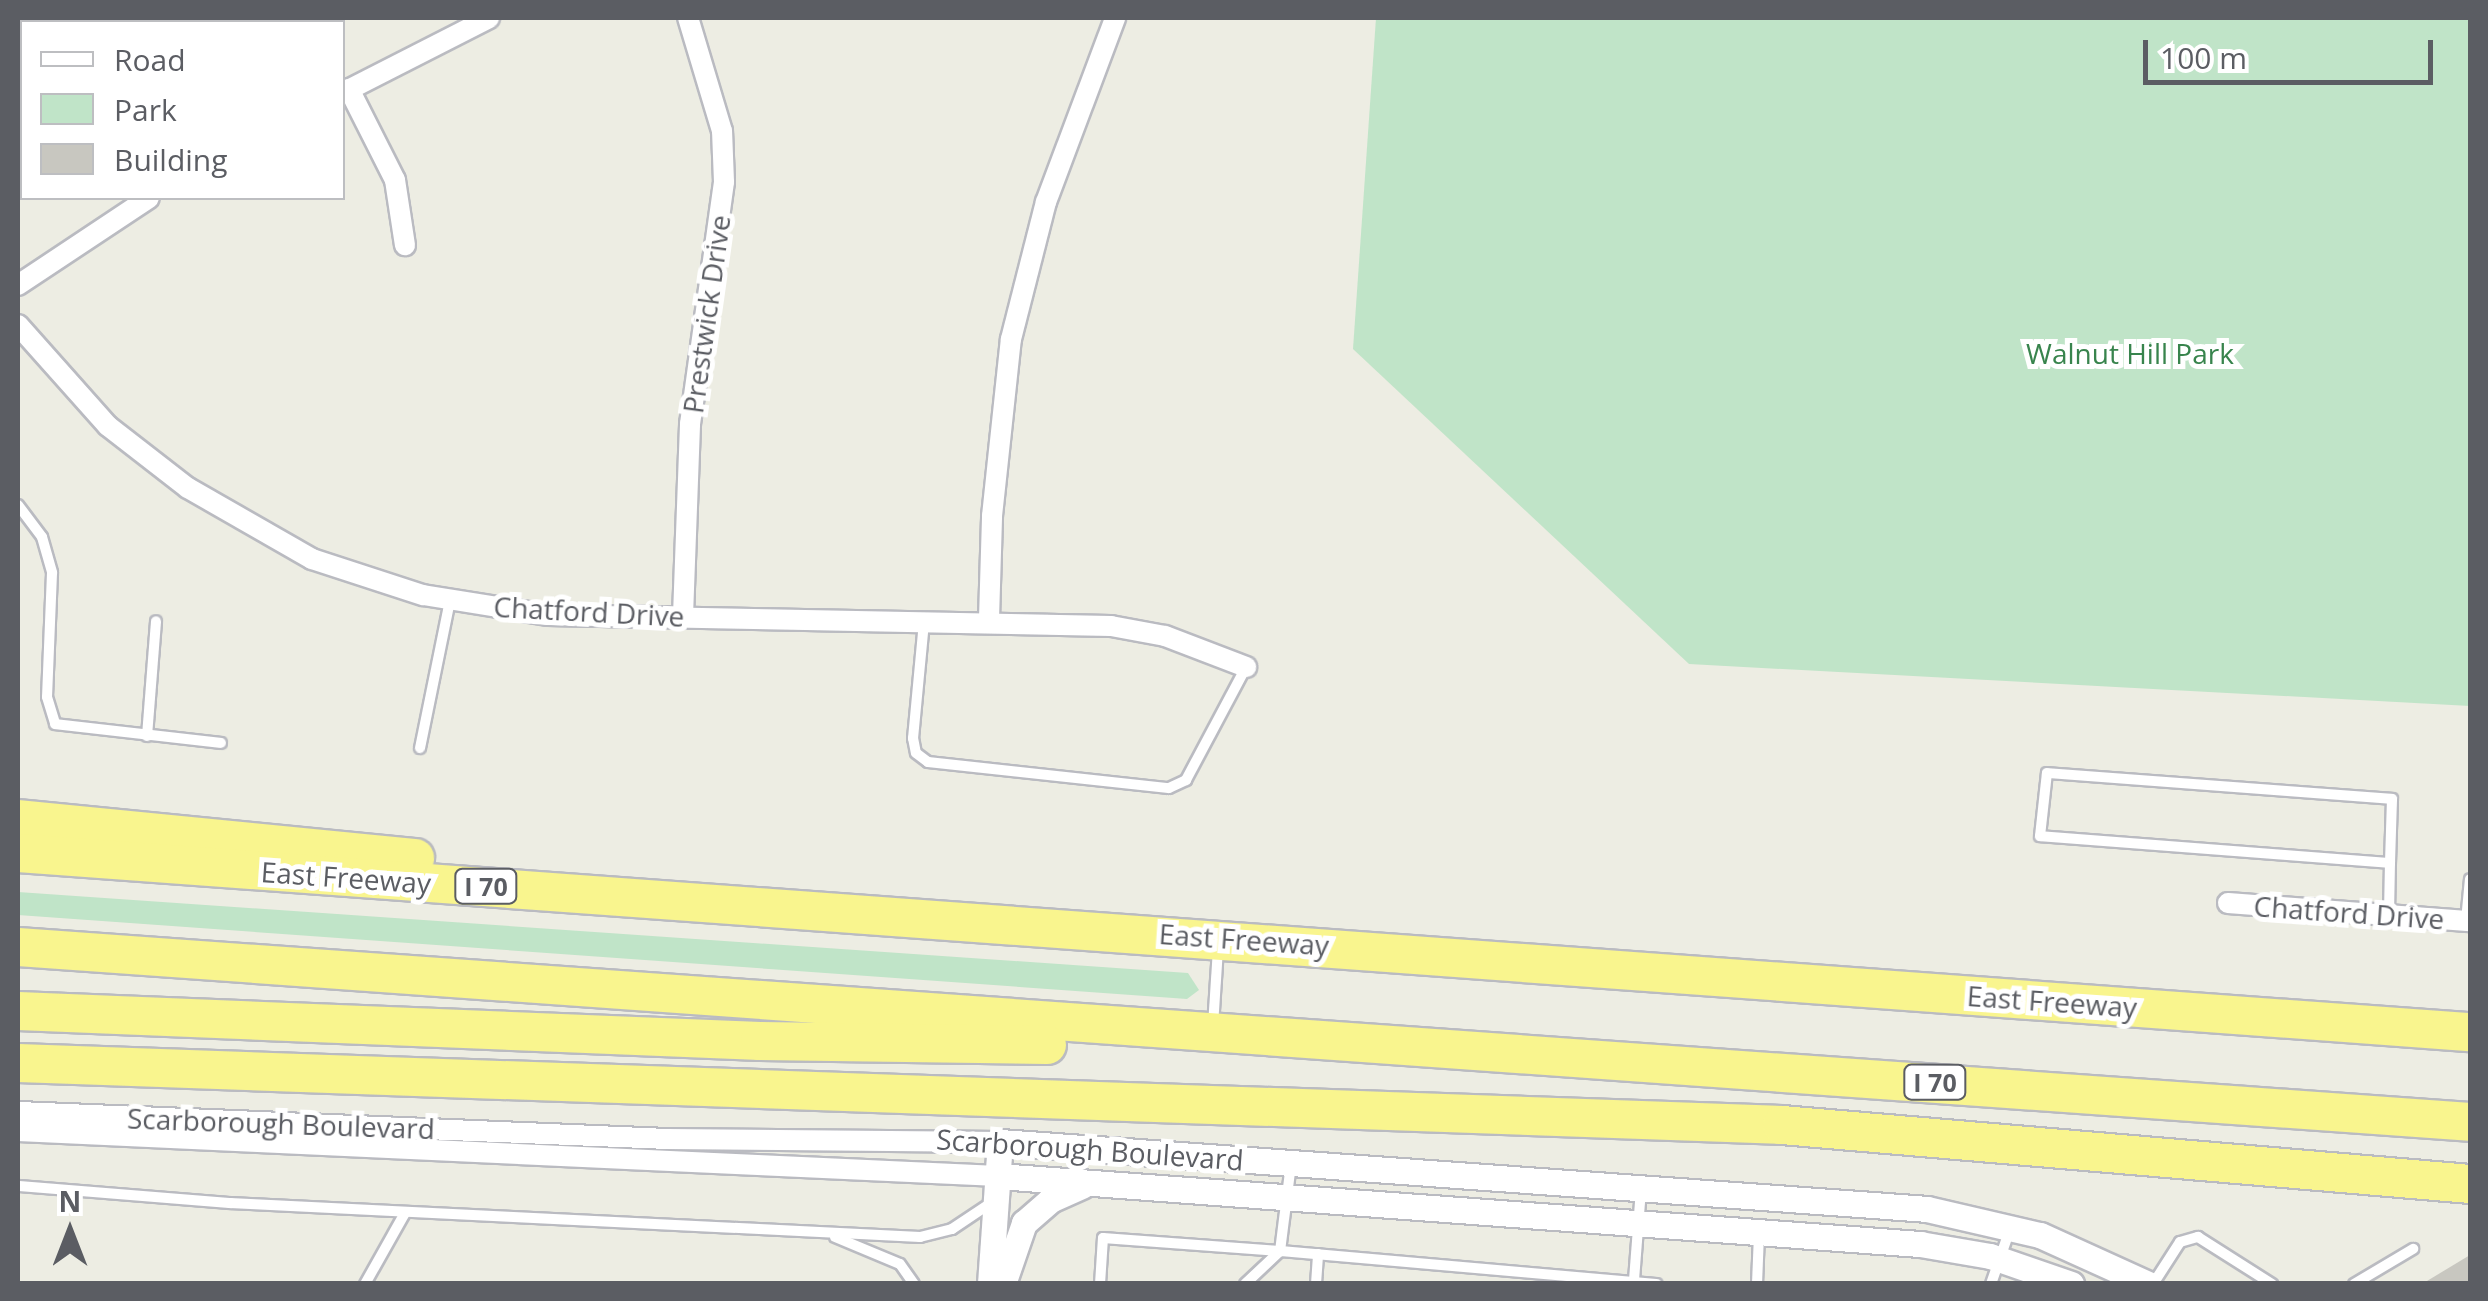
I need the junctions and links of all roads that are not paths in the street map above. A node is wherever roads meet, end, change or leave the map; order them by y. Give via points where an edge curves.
1 (490, 18) edge
2 (688, 18) edge
3 (1115, 18) edge
4 (346, 91) edge
5 (146, 200) edge
6 (406, 246) dead end
7 (18, 285) edge
8 (21, 336) edge
9 (18, 505) edge
10 (450, 601) junction
11 (683, 616) junction
12 (988, 620) junction
13 (156, 621) dead end
14 (924, 621) junction
15 (1246, 667) joint
16 (148, 736) junction
17 (222, 742) dead end
18 (420, 748) dead end
19 (18, 819) edge
20 (18, 853) edge
21 (2390, 863) junction
22 (2470, 878) edge
23 (2228, 903) dead end
24 (2389, 914) junction
25 (954, 917) junction
26 (2468, 921) edge
27 (1219, 938) junction
28 (18, 947) edge
29 (18, 1010) edge
30 (1213, 1032) junction
31 (2470, 1032) edge
32 (18, 1034) edge
33 (18, 1063) edge
34 (1076, 1097) junction
35 (18, 1112) edge
36 (2470, 1122) edge
37 (18, 1131) edge
38 (1000, 1142) junction
39 (1292, 1163) junction
40 (1091, 1184) junction
41 (2470, 1184) edge
42 (18, 1186) edge
43 (996, 1188) junction
44 (1642, 1188) junction
45 (1288, 1198) junction
46 (405, 1213) junction
47 (1638, 1224) junction
48 (2010, 1226) junction
49 (1759, 1232) junction
50 (825, 1233) junction
51 (2413, 1249) dead end
52 (1280, 1251) junction
53 (1318, 1254) junction
54 (1998, 1276) edge
55 (1608, 1280) edge
56 (1634, 1280) junction
57 (364, 1284) edge
58 (914, 1284) edge
59 (990, 1284) edge
60 (1002, 1284) edge
61 (1100, 1284) edge
62 (1245, 1284) edge
63 (1316, 1284) edge
64 (1657, 1284) edge
65 (1756, 1284) edge
66 (2071, 1284) edge
67 (2150, 1284) edge
68 (2272, 1284) edge
69 (2354, 1284) edge

1 - 4 street
2 - 11 street, Prestwick Drive via 722,131 724,182 690,424
3 - 12 street via 1046,202 1011,339
4 - 6 street via 395,180
5 - 7 street
8 - 10 street, Chatford Drive via 108,426 246,525 312,560
9 - 16 lane via 42,536 52,573 47,697 55,724
10 - 11 street, Chatford Drive via 548,615
10 - 18 lane
11 - 14 street, Chatford Drive
12 - 14 street, Chatford Drive
12 - 15 street, Chatford Drive via 1165,636
13 - 16 lane
14 - 15 lane via 913,738 916,753 928,762 1170,788 1186,780
16 - 17 lane
19 - 25 highway
20 - 25 highway, East Freeway / I 70
21 - 21 lane via 2392,800 2047,773 2040,836
21 - 24 lane
22 - 26 lane
23 - 24 street, Chatford Drive
24 - 26 street, Chatford Drive
25 - 27 highway, East Freeway / I 70
27 - 30 lane
27 - 31 highway, East Freeway / I 70
28 - 30 highway, I 70
29 - 30 highway via 760,1041 1113,1047
30 - 36 highway, I 70
32 - 34 highway via 547,1055
33 - 34 highway
34 - 41 highway via 1782,1125
35 - 38 street, Scarborough Boulevard via 648,1138
37 - 43 street, Scarborough Boulevard
38 - 39 street, Scarborough Boulevard
38 - 43 street
39 - 44 street, Scarborough Boulevard
39 - 45 lane
40 - 43 street, Scarborough Boulevard
40 - 45 street, Scarborough Boulevard
40 - 60 street via 1062,1192 1032,1214 1016,1235
42 - 46 lane
43 - 50 lane via 936,1235
43 - 59 street
44 - 47 lane
44 - 48 street, Scarborough Boulevard via 1927,1209
45 - 47 street, Scarborough Boulevard
45 - 52 lane
46 - 50 lane
46 - 57 lane
47 - 49 street, Scarborough Boulevard
47 - 56 lane
48 - 54 lane
48 - 67 street, Scarborough Boulevard
49 - 54 street, Scarborough Boulevard via 1933,1246
49 - 65 lane
50 - 58 lane via 900,1264
51 - 69 lane
52 - 53 lane
52 - 61 lane via 1103,1238
52 - 62 lane
53 - 55 lane
53 - 63 lane
54 - 66 street, Scarborough Boulevard
55 - 56 lane
56 - 64 lane
67 - 68 lane via 2180,1242 2198,1236

